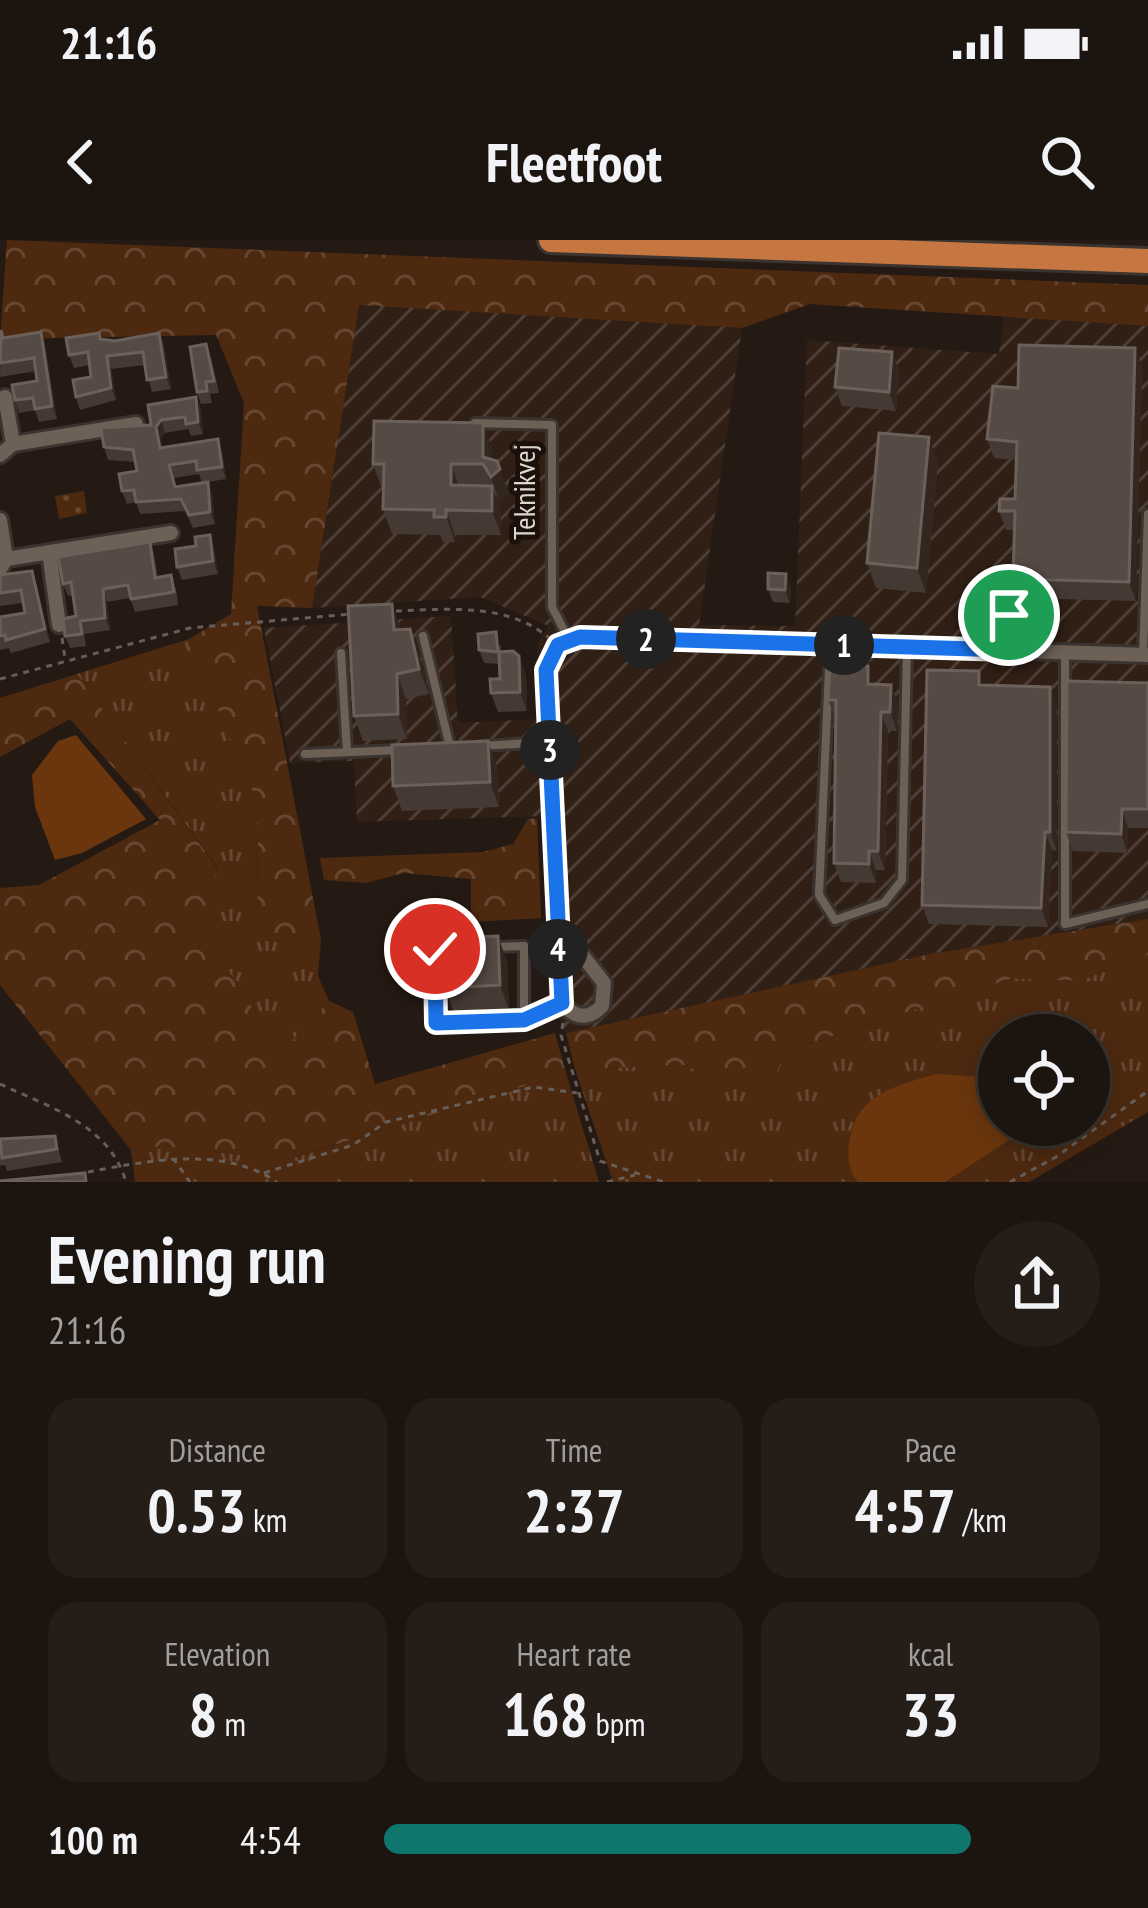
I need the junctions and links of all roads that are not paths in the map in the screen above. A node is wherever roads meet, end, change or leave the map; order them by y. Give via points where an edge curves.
1 (551, 240) edge
2 (1148, 261) edge
3 (5, 397) dead end
4 (467, 423) edge
5 (136, 424) edge
6 (13, 443) junction
7 (0, 455) edge
8 (1148, 514) edge
9 (0, 520) edge
10 (171, 533) dead end
11 (49, 552) junction
12 (3, 564) edge
13 (1009, 615) dead end
14 (59, 625) edge
15 (423, 636) dead end
16 (563, 642) junction
17 (830, 645) junction
18 (908, 646) junction
19 (1007, 650) junction
20 (1065, 652) junction
21 (341, 653) dead end
22 (1146, 655) edge
23 (550, 742) junction
24 (450, 747) junction
25 (430, 748) edge
26 (409, 749) edge
27 (347, 752) junction
28 (304, 754) dead end
29 (1148, 904) edge
30 (558, 924) junction
31 (479, 947) edge
32 (457, 948) edge
33 (564, 1006) junction
34 (524, 1020) junction

1 - 2 highway
3 - 6 street
4 - 16 lane, Teknikvej via 552,425 552,607
5 - 6 street
6 - 7 street
8 - 22 lane
9 - 12 street
10 - 11 street
11 - 12 street
11 - 14 street
13 - 19 lane
15 - 24 lane
16 - 17 street
16 - 23 street, Teknikvej via 546,670
17 - 18 street
17 - 18 lane via 819,896 835,920 884,903 902,880
18 - 19 street
19 - 20 street
20 - 22 street
20 - 29 lane via 1065,924
21 - 27 lane
23 - 24 lane
23 - 30 street, Teknikvej
24 - 25 lane
26 - 27 lane
27 - 28 lane
30 - 33 street, Teknikvej
30 - 33 street via 604,983 595,1014 579,1017
31 - 34 lane via 524,946
32 - 34 lane via 435,949 436,1023
33 - 34 lane

